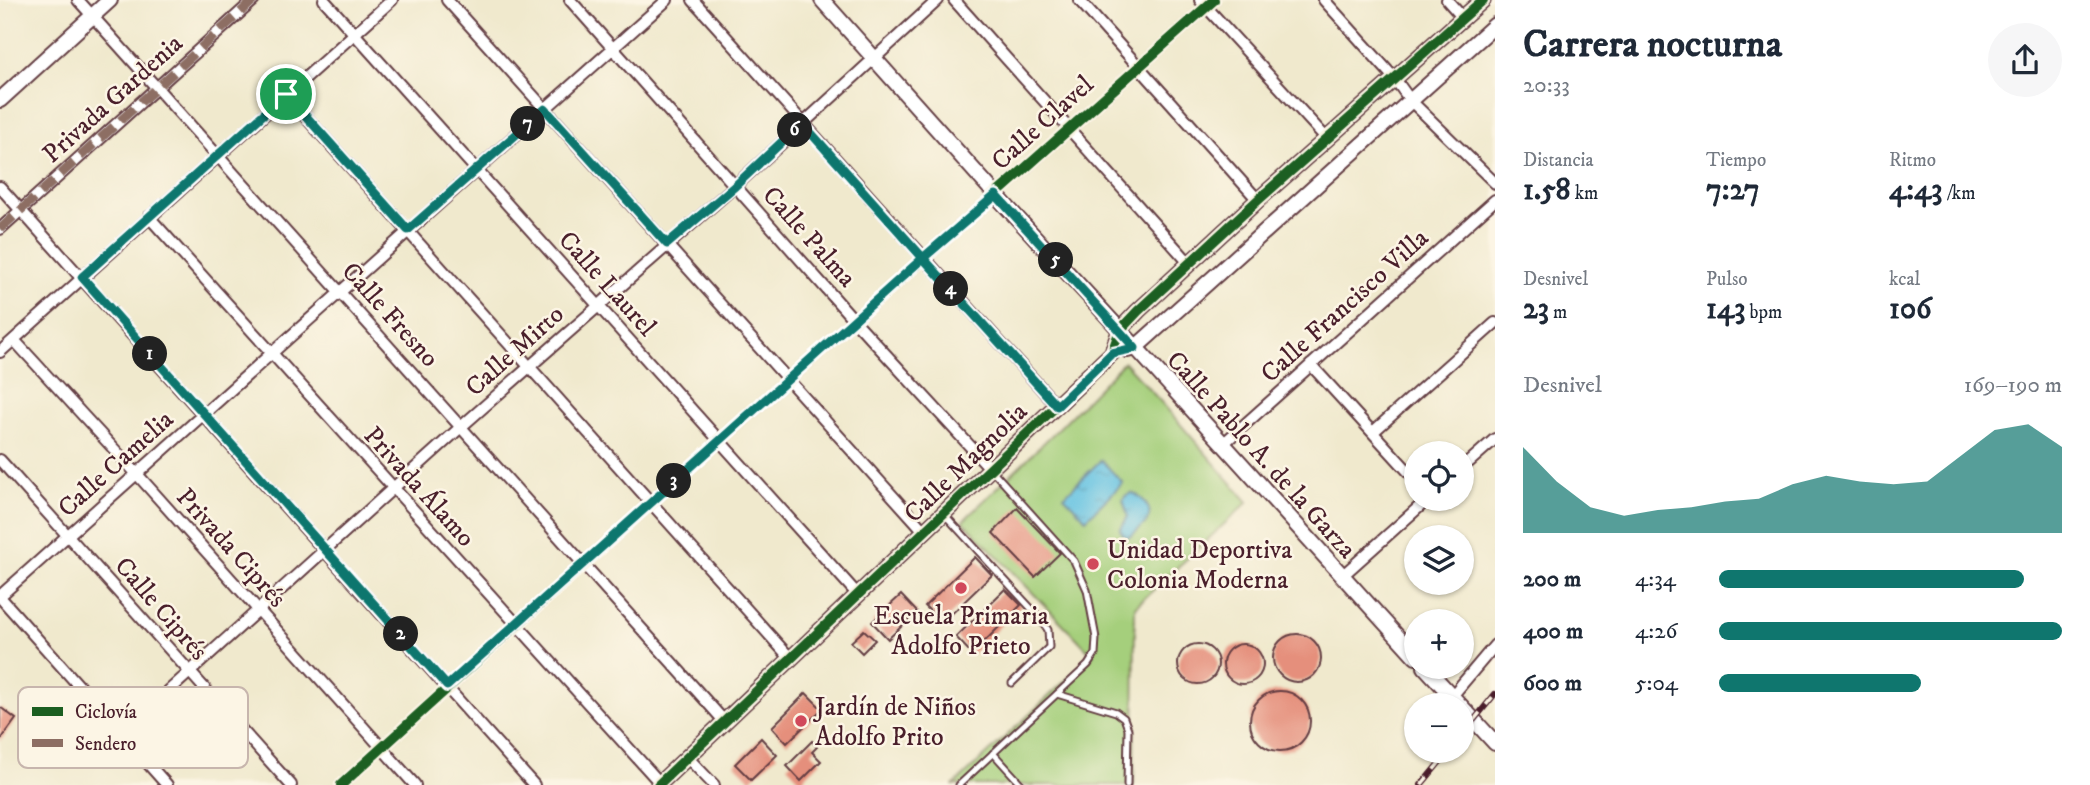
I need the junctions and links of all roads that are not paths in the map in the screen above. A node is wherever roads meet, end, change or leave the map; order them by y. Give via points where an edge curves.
1 (78, 0) edge
2 (110, 0) edge
3 (254, 0) edge
4 (324, 0) edge
5 (392, 0) edge
6 (447, 0) edge
7 (570, 0) edge
8 (667, 0) edge
9 (693, 0) edge
10 (822, 0) edge
11 (938, 0) edge
12 (954, 0) edge
13 (1079, 0) edge
14 (1324, 0) edge
15 (1447, 0) edge
16 (1483, 0) edge
17 (1207, 2) edge
18 (92, 16) junction
19 (1463, 18) junction
20 (1495, 24) edge
21 (355, 33) junction
22 (613, 48) junction
23 (873, 59) junction
24 (1138, 66) junction
25 (1395, 79) junction
26 (157, 88) junction
27 (286, 94) junction
28 (0, 100) edge
29 (1410, 100) junction
30 (545, 109) junction
31 (802, 123) junction
32 (1070, 128) junction
33 (1327, 139) junction
34 (218, 155) junction
35 (477, 170) junction
36 (1495, 183) edge
37 (735, 186) junction
38 (0, 187) edge
39 (996, 195) junction
40 (1258, 200) junction
41 (1495, 200) edge
42 (21, 210) junction
43 (149, 217) junction
44 (0, 229) edge
45 (408, 230) junction
46 (667, 244) junction
47 (923, 258) junction
48 (1190, 264) junction
49 (82, 277) junction
50 (340, 292) junction
51 (598, 305) junction
52 (854, 320) junction
53 (1495, 323) edge
54 (1120, 330) junction
55 (14, 340) junction
56 (1135, 348) junction
57 (0, 352) edge
58 (1112, 353) junction
59 (271, 354) junction
60 (1311, 365) junction
61 (531, 367) junction
62 (787, 380) junction
63 (1057, 406) junction
64 (204, 414) junction
65 (462, 426) junction
66 (1373, 432) junction
67 (1495, 439) edge
68 (719, 441) junction
69 (1223, 444) junction
70 (1474, 458) edge
71 (0, 460) edge
72 (1404, 467) edge
73 (991, 469) junction
74 (136, 473) junction
75 (393, 490) junction
76 (652, 502) junction
77 (1415, 511) edge
78 (944, 514) junction
79 (925, 532) junction
80 (68, 535) junction
81 (325, 550) junction
82 (583, 563) junction
83 (1342, 576) junction
84 (858, 595) junction
85 (0, 596) edge
86 (258, 610) junction
87 (515, 625) junction
88 (1404, 644) edge
89 (1495, 645) edge
90 (791, 659) junction
91 (188, 673) junction
92 (1436, 679) edge
93 (1012, 683) dead end
94 (447, 686) junction
95 (80, 687) edge
96 (173, 687) edge
97 (201, 687) edge
98 (1449, 693) edge
99 (1464, 693) edge
100 (1057, 694) junction
101 (1474, 720) edge
102 (725, 722) junction
103 (248, 738) edge
104 (1495, 743) edge
105 (381, 747) junction
106 (993, 753) junction
107 (687, 757) junction
108 (152, 768) edge
109 (659, 784) edge
110 (167, 785) edge
111 (291, 785) edge
112 (341, 785) edge
113 (415, 785) edge
114 (534, 785) edge
115 (713, 785) edge
116 (959, 785) edge
117 (1022, 785) edge
118 (1127, 785) edge

1 - 18 street, Calle Fresno
2 - 18 street
3 - 26 street, Privada Gardenia
4 - 21 street, Calle Laurel
5 - 21 street
6 - 30 street
7 - 22 street, Calle Palma
8 - 22 street, Calle Camelia
9 - 31 street
10 - 23 street, Calle Pablo A. de la Garza
11 - 23 street, Calle Mirto
12 - 32 street
13 - 24 street
14 - 25 street
15 - 19 street
16 - 19 street, Calle Magnolia
17 - 24 street, Calle Clavel
17 - 33 street
18 - 26 street, Calle Fresno
18 - 28 street
19 - 25 street, Calle Magnolia
20 - 29 street
21 - 27 street
21 - 35 street, Calle Laurel
22 - 30 street, Calle Camelia
22 - 37 street, Calle Palma
23 - 31 street, Calle Mirto
23 - 39 street, Calle Pablo A. de la Garza
24 - 32 street, Calle Clavel
24 - 40 street
25 - 29 street
25 - 33 street, Calle Magnolia
26 - 34 street, Calle Fresno
26 - 42 street, Privada Gardenia
27 - 34 street
27 - 45 street
29 - 36 street
29 - 56 street
30 - 35 street, Calle Camelia
30 - 46 street
31 - 37 street, Calle Mirto
31 - 47 street
32 - 39 street, Calle Clavel
32 - 48 street
33 - 40 street, Calle Magnolia
34 - 43 street
34 - 50 street, Calle Fresno
35 - 45 street, Calle Camelia
35 - 51 street, Calle Laurel
37 - 46 street, Calle Mirto
37 - 52 street, Calle Palma
38 - 42 street
39 - 47 street, Calle Clavel
39 - 54 street, Calle Pablo A. de la Garza
40 - 48 street, Calle Magnolia
41 - 60 street, Calle Francisco Villa
42 - 44 street, Privada Gardenia
42 - 49 street
43 - 49 street
43 - 59 street, Privada Álamo
45 - 50 street, Calle Camelia
45 - 61 street
46 - 51 street, Calle Mirto
46 - 62 street
47 - 52 street, Calle Clavel
47 - 63 street
48 - 54 street, Calle Magnolia
49 - 55 street
49 - 64 street
50 - 59 street, Calle Camelia
50 - 65 street, Calle Fresno
51 - 61 street, Calle Mirto
51 - 68 street, Calle Laurel
52 - 62 street, Calle Clavel
52 - 73 street, Calle Palma
53 - 66 street
54 - 56 street, Calle Pablo A. de la Garza
54 - 58 street, Calle Magnolia
55 - 57 street
55 - 74 street, Privada Ciprés
56 - 58 street
56 - 69 street, Calle Pablo A. de la Garza
58 - 63 street, Calle Magnolia
59 - 64 street, Calle Camelia
59 - 75 street, Privada Álamo
60 - 66 street
60 - 69 street, Calle Francisco Villa
61 - 65 street, Calle Mirto
61 - 76 street
62 - 68 street, Calle Clavel
62 - 79 street
63 - 73 street, Calle Magnolia
64 - 74 street, Calle Camelia
64 - 81 street
65 - 75 street, Calle Mirto
65 - 82 street, Calle Fresno
66 - 72 street
67 - 70 street
68 - 76 street, Calle Clavel
68 - 84 street, Calle Laurel
69 - 83 street, Calle Pablo A. de la Garza
71 - 80 street, Calle Ciprés
73 - 78 street, Calle Magnolia
73 - 100 lane via 1074,561 1087,590 1095,654
74 - 80 street, Calle Camelia
74 - 86 street, Privada Ciprés
75 - 81 street, Calle Mirto
75 - 87 street, Privada Álamo
76 - 82 street, Calle Clavel
76 - 90 street
77 - 83 street
78 - 79 street, Calle Magnolia
78 - 93 lane via 1048,630 1049,647
79 - 84 street, Calle Magnolia
80 - 85 street, Calle Camelia
80 - 91 street, Calle Ciprés
81 - 86 street, Calle Mirto
81 - 94 street
82 - 87 street, Calle Clavel
82 - 102 street, Calle Fresno
83 - 88 street, Calle Pablo A. de la Garza
84 - 90 street, Calle Magnolia
85 - 95 street
86 - 91 street, Calle Mirto
86 - 105 street, Privada Ciprés
87 - 94 street, Calle Clavel
87 - 109 street, Privada Álamo
89 - 99 street
90 - 102 street, Calle Magnolia
91 - 96 street, Calle Mirto
91 - 97 street, Calle Ciprés
92 - 98 street
94 - 105 street, Calle Clavel
94 - 114 street
100 - 106 lane
100 - 118 lane via 1124,718 1128,729
101 - 104 street
102 - 107 street, Calle Magnolia
103 - 111 street, Calle Ciprés
105 - 112 street, Calle Clavel
105 - 113 street, Privada Ciprés
106 - 116 lane
106 - 117 lane
107 - 109 street, Calle Magnolia
107 - 115 street
108 - 110 street

